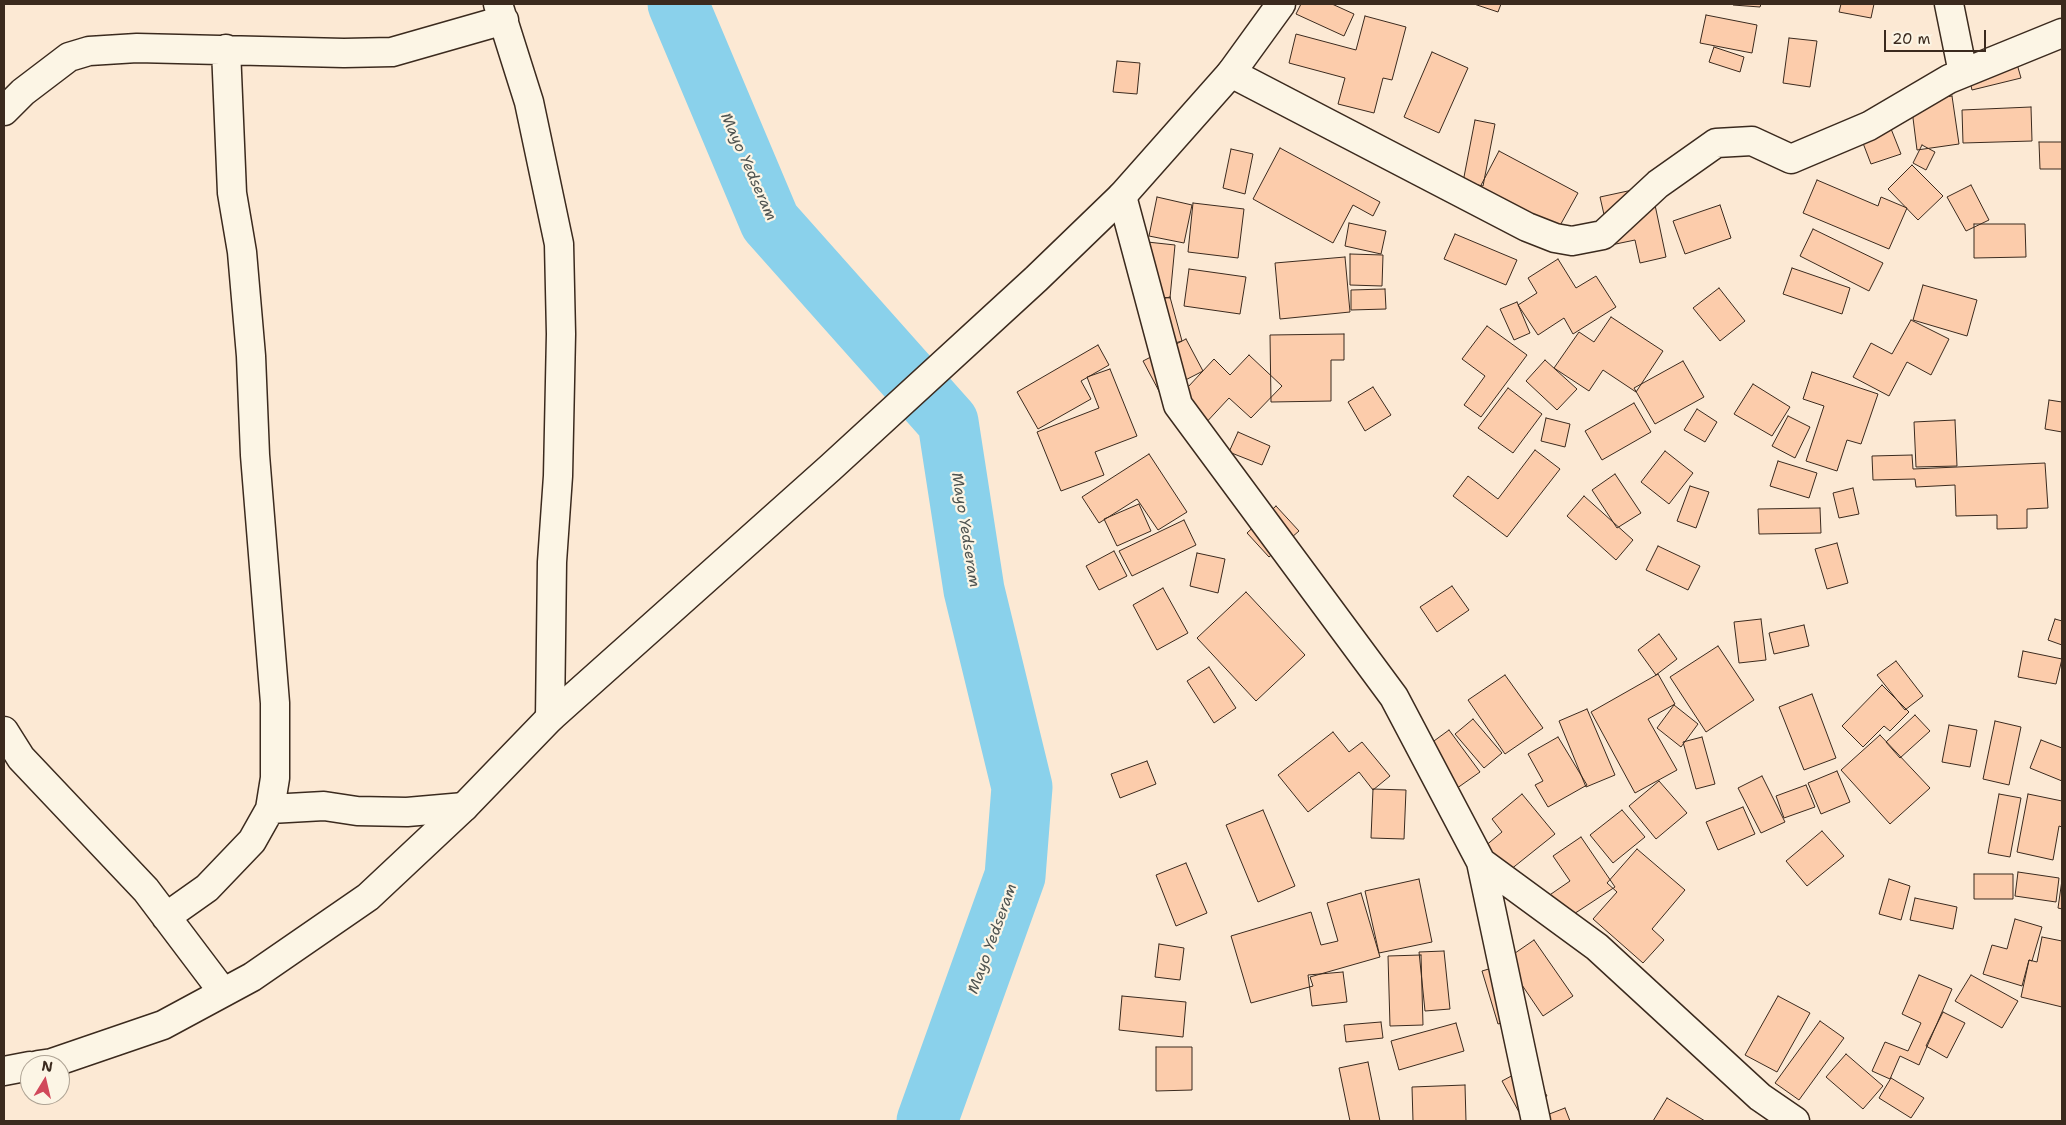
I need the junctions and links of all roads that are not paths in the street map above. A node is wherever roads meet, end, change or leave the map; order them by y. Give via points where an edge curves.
1 (1281, 4) edge
2 (1949, 4) edge
3 (501, 12) edge
4 (2062, 33) edge
5 (226, 49) junction
6 (1231, 73) junction
7 (1963, 73) junction
8 (4, 111) edge
9 (1122, 196) junction
10 (550, 718) junction
11 (4, 731) edge
12 (464, 807) junction
13 (270, 809) junction
14 (1481, 862) junction
15 (166, 917) junction
16 (223, 992) junction
17 (70, 1056) edge
18 (20, 1068) edge
19 (4, 1071) edge
20 (1536, 1121) edge
21 (1795, 1121) edge

1 - 6 street
2 - 7 street
3 - 5 street via 392,52
3 - 10 street via 529,102 559,244 560,372 552,562
4 - 7 street
5 - 8 street via 89,51 70,57 23,92
5 - 13 street via 232,192 242,252 251,356 255,455 275,702 275,778
6 - 7 street via 1527,227 1572,241 1603,235 1658,184 1716,143 1752,141 1791,159 1869,126
6 - 9 street
9 - 10 street via 830,468
9 - 14 street via 1178,404 1394,697
10 - 12 street
11 - 15 street via 21,758 146,890
12 - 13 street via 407,812 357,812 324,806
12 - 16 street via 368,897 252,977
13 - 15 street via 252,840 206,888
14 - 20 street
14 - 21 street via 1597,947 1760,1097
15 - 16 street
16 - 17 street via 163,1025
18 - 19 street

